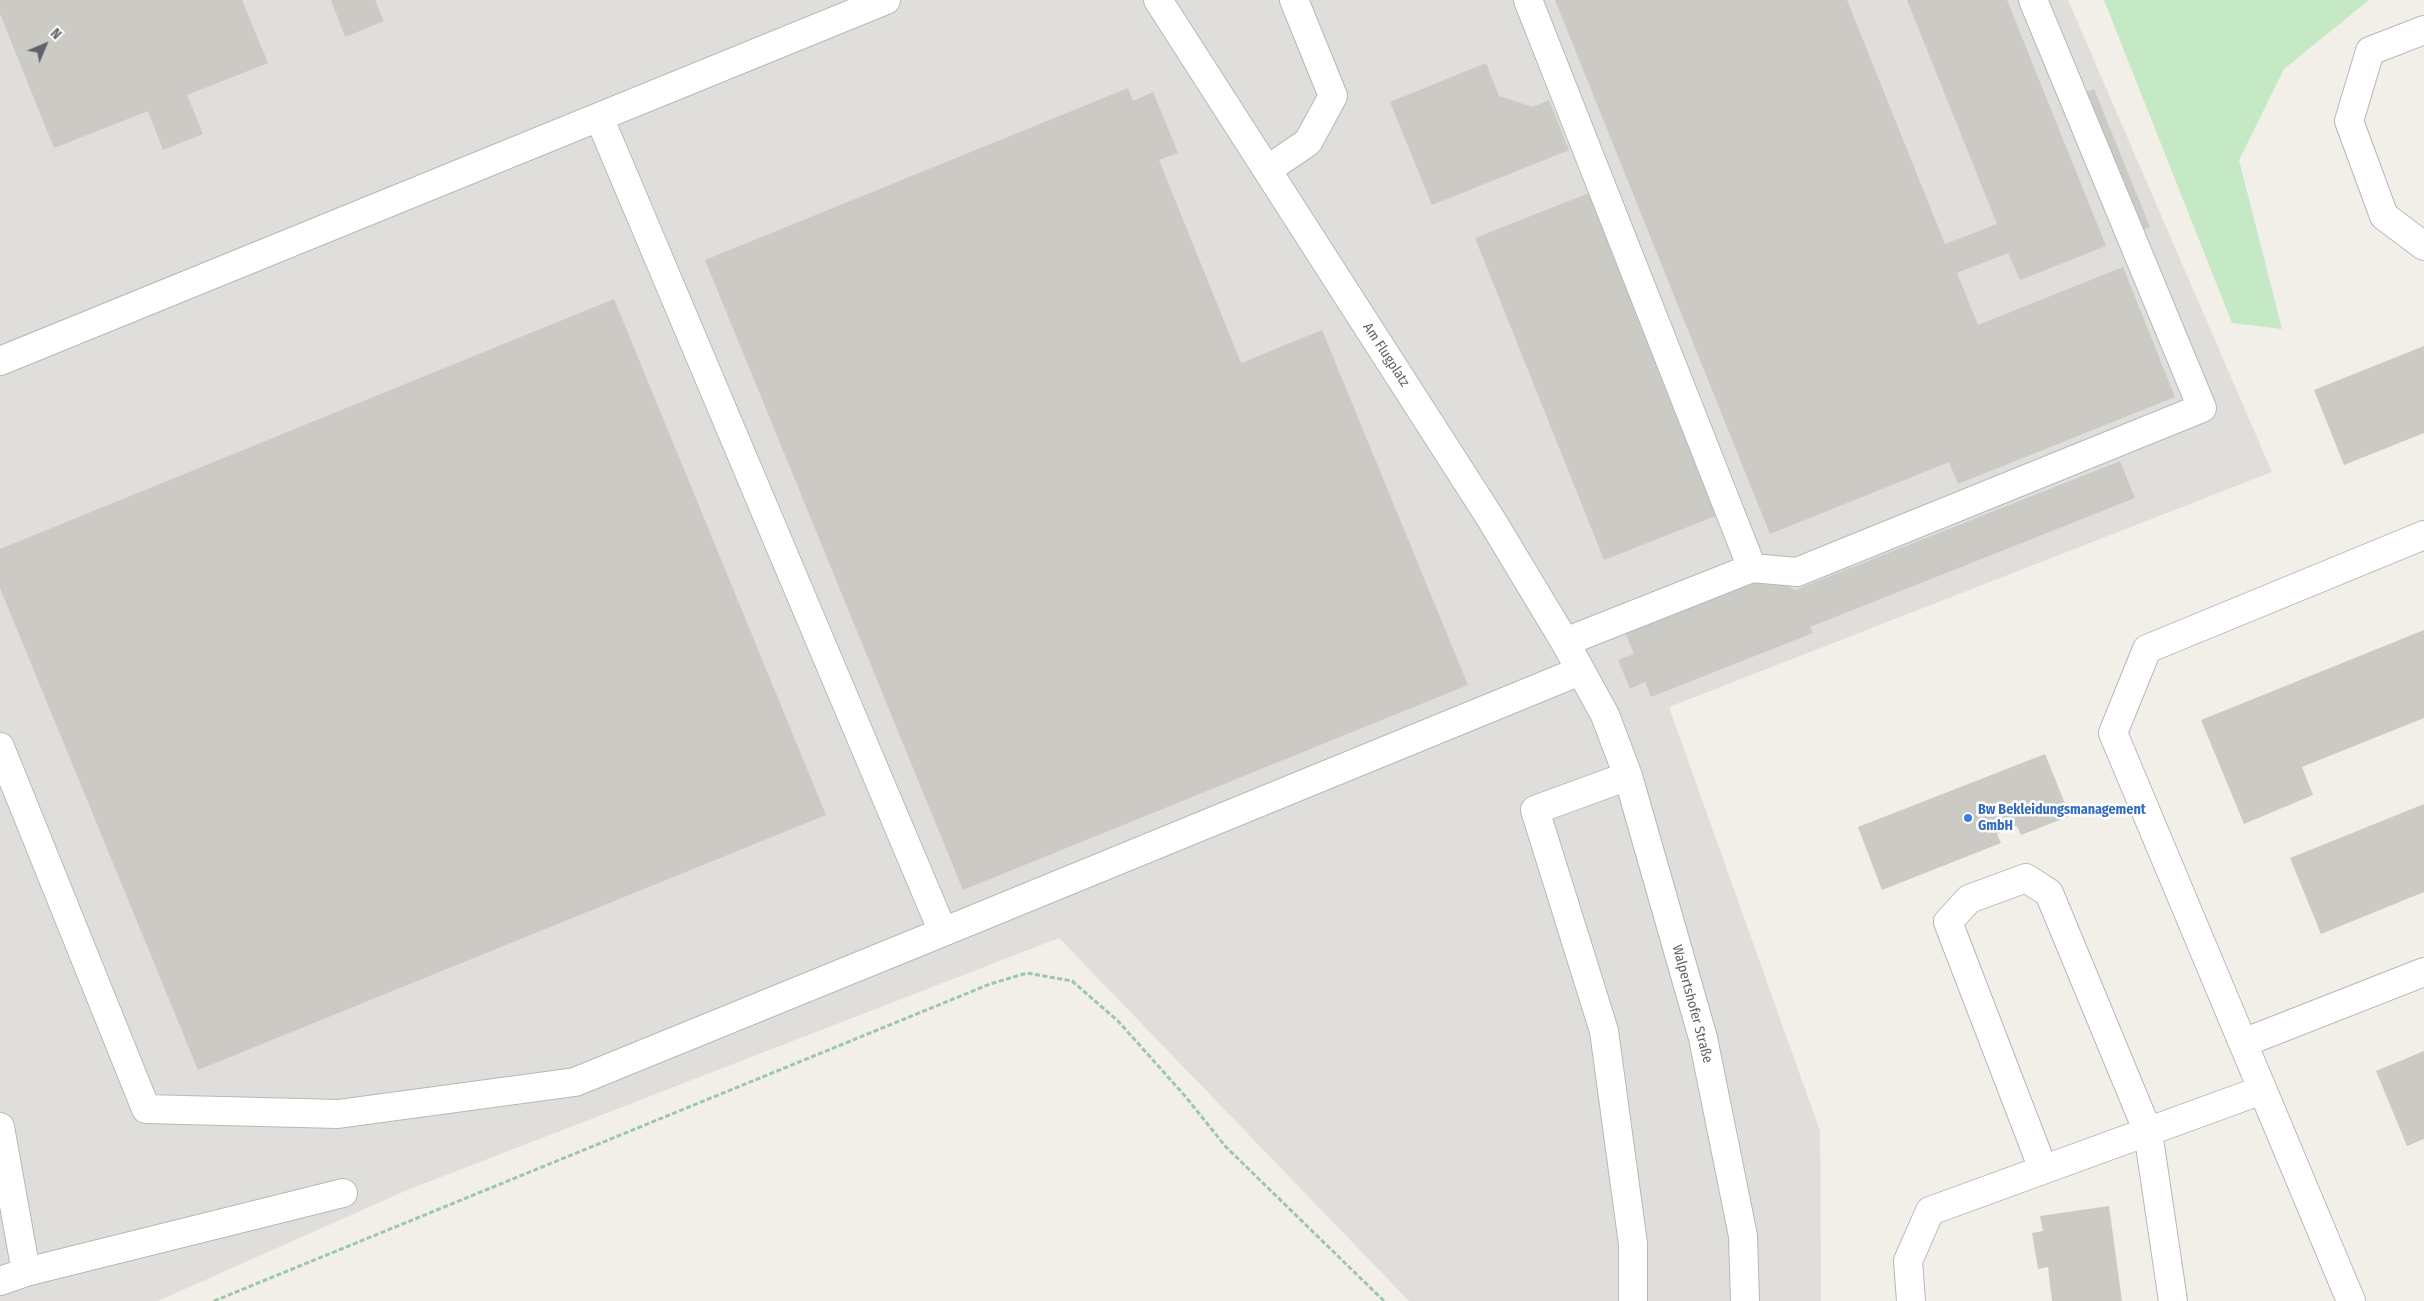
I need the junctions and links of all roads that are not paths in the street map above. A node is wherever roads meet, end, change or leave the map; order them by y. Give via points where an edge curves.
1 (886, 0) edge
2 (1158, 0) edge
3 (1294, 0) edge
4 (1528, 0) edge
5 (2033, 0) edge
6 (838, 9) edge
7 (2424, 30) edge
8 (599, 117) junction
9 (1268, 170) junction
10 (2424, 246) edge
11 (0, 361) edge
12 (2424, 535) edge
13 (1752, 568) junction
14 (1565, 642) junction
15 (1580, 671) junction
16 (1605, 714) joint
17 (0, 747) edge
18 (1628, 776) junction
19 (943, 932) junction
20 (2424, 972) edge
21 (2243, 1043) junction
22 (2262, 1090) junction
23 (0, 1127) edge
24 (2148, 1132) junction
25 (2043, 1170) junction
26 (343, 1193) dead end
27 (26, 1272) junction
28 (0, 1281) edge
29 (1633, 1301) edge
30 (1745, 1301) edge
31 (1910, 1301) edge
32 (2173, 1301) edge
33 (2351, 1301) edge

1 - 6 street
2 - 9 street, Am Flugplatz
3 - 9 street via 1333,96 1308,142
4 - 13 street
5 - 13 street via 2202,408 1797,572
6 - 8 street
7 - 10 street via 2370,51 2349,121 2384,216
8 - 11 street
8 - 19 street
9 - 14 street, Am Flugplatz via 1486,510
12 - 21 street via 2147,649 2113,733
13 - 14 street
14 - 15 street, Am Flugplatz
15 - 16 street, Am Flugplatz
15 - 19 street
16 - 18 street, Walpertshofer Straße
17 - 19 street via 146,1109 338,1114 575,1082
18 - 29 street via 1535,810 1604,1032 1633,1244
18 - 30 street, Walpertshofer Straße via 1703,1038 1743,1236
20 - 21 street
21 - 22 street
22 - 24 street
22 - 33 street
23 - 27 street
24 - 25 street
24 - 25 street via 2049,893 2026,878 1969,899 1948,922
24 - 32 street
25 - 31 street via 1930,1211 1908,1261
26 - 27 street
27 - 28 street

